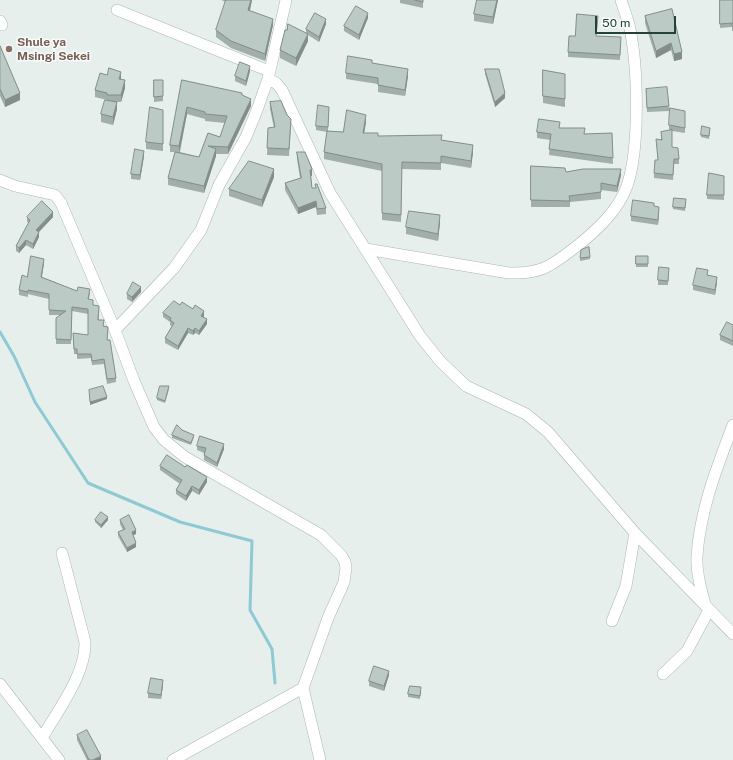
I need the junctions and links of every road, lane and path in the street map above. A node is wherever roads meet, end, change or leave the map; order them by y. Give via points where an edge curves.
1 (286, 0) edge
2 (621, 0) edge
3 (117, 10) dead end
4 (268, 75) junction
5 (0, 180) edge
6 (366, 249) junction
7 (115, 330) junction
8 (733, 425) edge
9 (635, 533) junction
10 (62, 553) dead end
11 (707, 607) junction
12 (612, 621) dead end
13 (733, 634) edge
14 (663, 674) dead end
15 (0, 684) edge
16 (303, 688) junction
17 (42, 738) junction
18 (59, 760) edge
19 (173, 760) edge
20 (320, 760) edge

1 - 4 street
2 - 6 street via 630,29 633,54 636,127 634,153 626,187 606,221 546,268 529,274 509,273
3 - 4 street
4 - 6 street via 282,90 330,194
4 - 7 street via 246,137 219,186 201,230 174,268
5 - 7 street via 55,195 61,203
6 - 9 street via 420,336 440,361 466,386 526,414 548,432
7 - 16 street via 154,427 164,440 185,457 321,535 341,555 346,568 344,582
8 - 11 street via 715,470 699,539 697,570
9 - 11 street
9 - 12 street via 626,586
10 - 17 street via 86,653 79,673
11 - 13 street
11 - 14 street via 687,651
15 - 17 street
16 - 19 street
16 - 20 street
17 - 18 street

